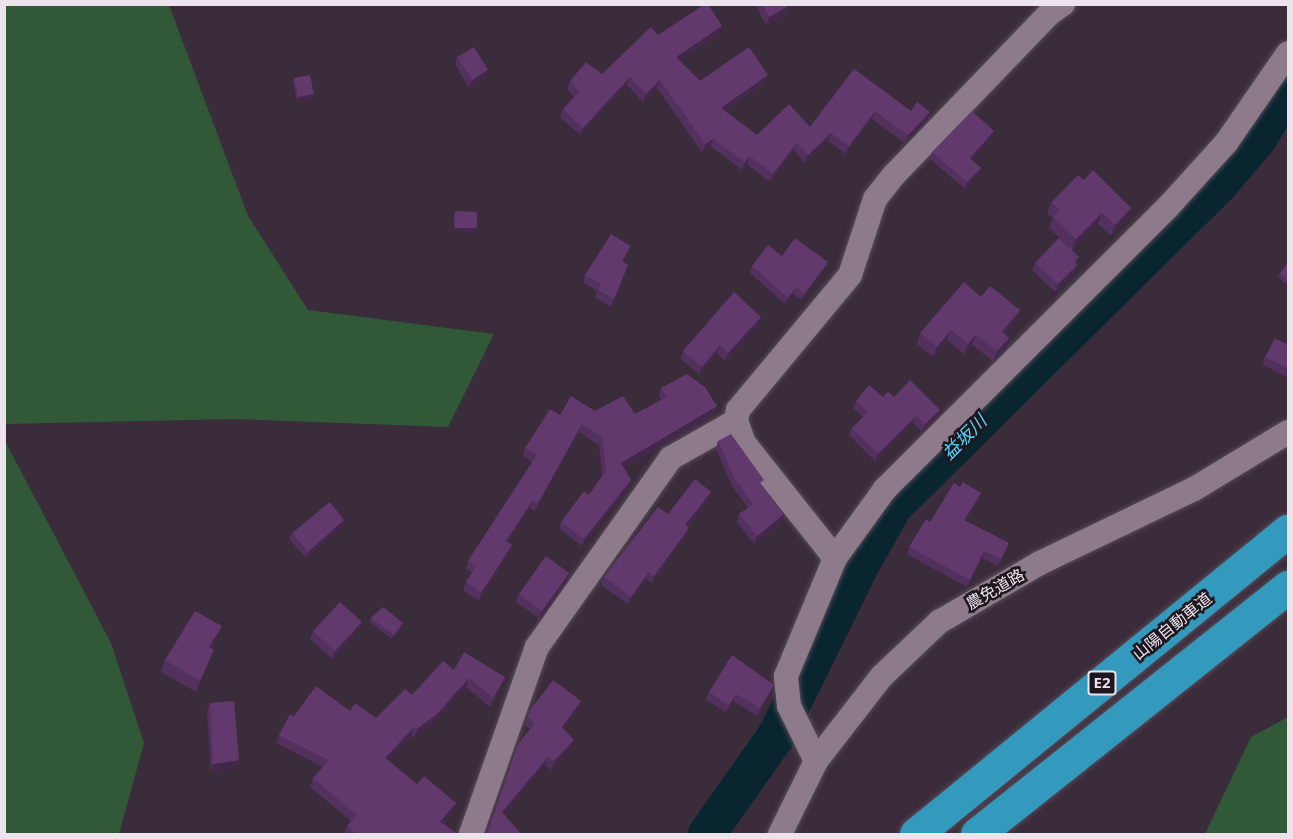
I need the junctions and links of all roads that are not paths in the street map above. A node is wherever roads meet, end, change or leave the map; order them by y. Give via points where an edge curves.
1 (1063, 4) edge
2 (1288, 53) edge
3 (736, 421) junction
4 (1288, 432) edge
5 (1288, 531) edge
6 (835, 558) junction
7 (1288, 587) edge
8 (816, 761) junction
9 (471, 834) edge
10 (780, 834) edge
11 (916, 834) edge
12 (977, 834) edge

1 - 3 street via 1050,13 881,191 850,275 744,402
2 - 6 street via 1226,143 885,489
3 - 6 street via 744,443
3 - 9 street via 670,458 537,647
4 - 8 street, 農免道路 via 1194,489 1040,563 939,622 882,676
5 - 11 highway, 山陽自動車道 / E2
6 - 8 street via 786,676 789,706
7 - 12 highway, E2
8 - 10 street, 農免道路

